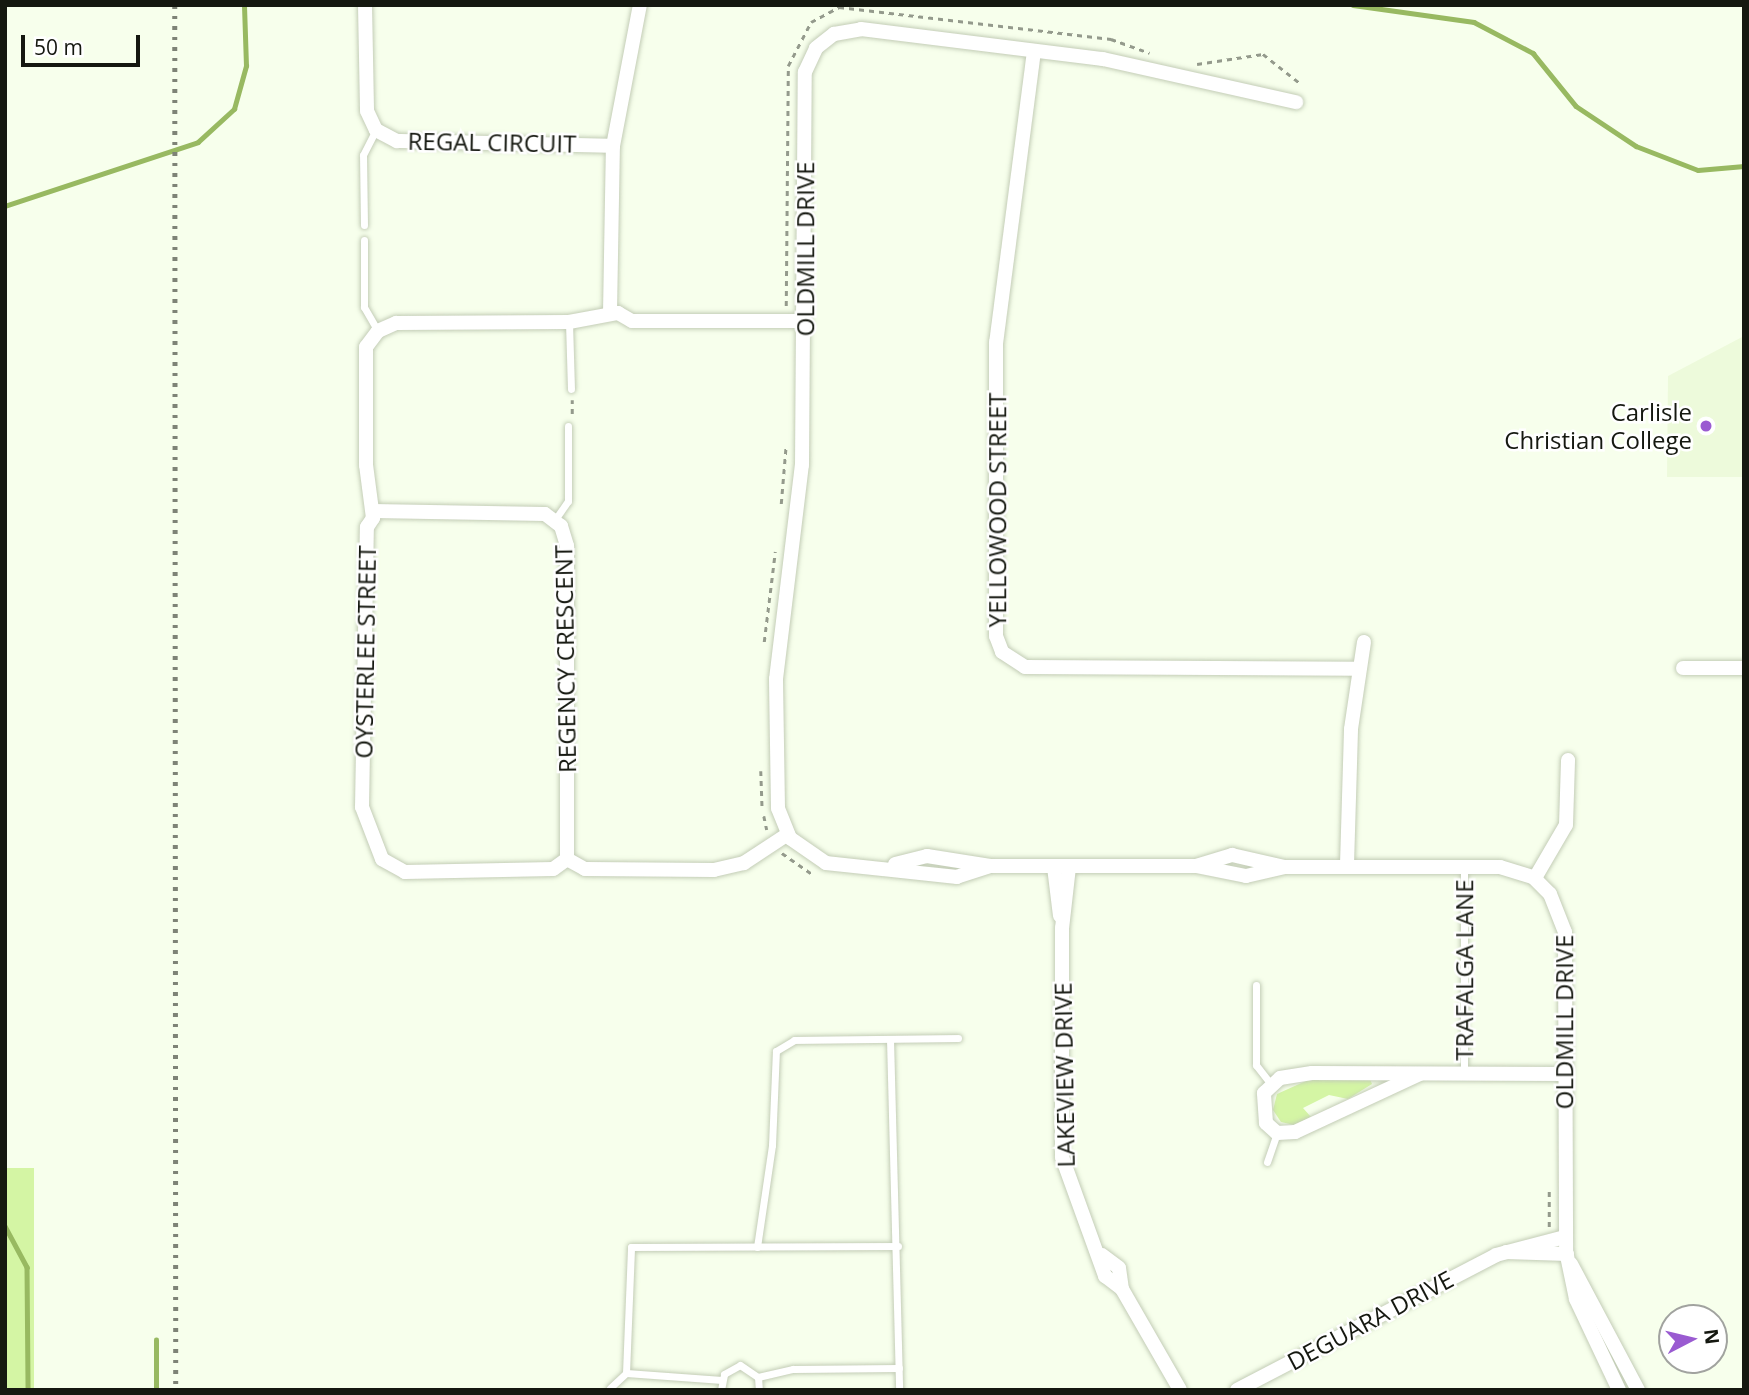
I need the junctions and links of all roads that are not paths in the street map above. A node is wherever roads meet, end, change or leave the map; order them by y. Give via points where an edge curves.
1 (365, 5) edge
2 (640, 5) edge
3 (1034, 51) junction
4 (1296, 102) dead end
5 (376, 130) junction
6 (613, 146) junction
7 (364, 225) dead end
8 (364, 240) dead end
9 (610, 313) junction
10 (805, 321) junction
11 (569, 322) junction
12 (378, 331) junction
13 (571, 389) road end
14 (568, 426) road end
15 (373, 511) junction
16 (554, 521) junction
17 (1364, 642) dead end
18 (1683, 668) dead end
19 (1744, 668) edge
20 (1357, 669) junction
21 (1568, 761) dead end
22 (782, 839) junction
23 (568, 859) junction
24 (1351, 865) junction
25 (1062, 867) junction
26 (1464, 867) junction
27 (1535, 878) junction
28 (1256, 985) dead end
29 (958, 1038) dead end
30 (890, 1039) junction
31 (1420, 1074) junction
32 (1464, 1074) junction
33 (1565, 1074) junction
34 (1270, 1083) junction
35 (1277, 1132) junction
36 (1267, 1162) dead end
37 (1565, 1237) junction
38 (898, 1246) junction
39 (757, 1247) junction
40 (1505, 1252) junction
41 (1568, 1257) junction
42 (899, 1368) junction
43 (626, 1373) junction
44 (758, 1377) junction
45 (722, 1380) junction
46 (610, 1388) dead end
47 (721, 1390) edge
48 (759, 1390) edge
49 (899, 1390) edge
50 (1180, 1390) edge
51 (1237, 1390) edge
52 (1619, 1390) edge
53 (1638, 1390) edge

1 - 5 street, REGAL CIRCUIT via 366,97
2 - 6 street, REGAL CIRCUIT
3 - 4 street, OLDMILL DRIVE
3 - 10 street, OLDMILL DRIVE via 860,29 834,34 816,48 805,72
3 - 20 street, YELLOWOOD STREET via 996,342 996,636 1002,652 1025,667
5 - 6 street, REGAL CIRCUIT via 397,141
5 - 7 lane via 363,155
6 - 9 street, REGAL CIRCUIT
8 - 12 lane via 364,307
9 - 10 street via 632,321
9 - 11 street
10 - 22 street, OLDMILL DRIVE via 802,465 776,679 776,797
11 - 12 street via 396,323
11 - 13 lane
12 - 15 street, OYSTERLEE STREET via 366,347 366,475
14 - 16 lane via 568,501
15 - 16 street, REGENCY CRESCENT via 545,514
15 - 23 street, OYSTERLEE STREET via 367,527 362,779 368,835 382,859 405,872 553,869
16 - 23 street, REGENCY CRESCENT via 567,546
17 - 20 street
18 - 19 street
20 - 24 street
21 - 27 street via 1566,825
22 - 23 street via 719,869 586,869
22 - 25 street via 827,863 957,877 990,866
24 - 25 street via 1284,867 1246,876 1196,866
24 - 26 street
25 - 50 street, LAKEVIEW DRIVE via 1062,1157 1069,1192 1102,1255 1119,1268 1122,1290
26 - 27 street via 1506,868
26 - 32 lane, TRAFALGA LANE
27 - 33 street, OLDMILL DRIVE via 1556,903 1565,932
28 - 34 lane via 1256,1065
29 - 30 lane
30 - 38 lane
30 - 39 lane via 794,1040 776,1051 772,1146 758,1204
31 - 32 street
31 - 34 street via 1312,1073
31 - 35 street via 1295,1132
32 - 33 street
33 - 37 street, OLDMILL DRIVE
34 - 35 street via 1264,1115
35 - 36 lane
37 - 40 street, DEGUARA DRIVE
37 - 41 street, OLDMILL DRIVE
38 - 39 lane
38 - 42 lane
39 - 43 lane via 631,1247
40 - 41 street, DEGUARA DRIVE
40 - 51 street, DEGUARA DRIVE
41 - 52 street, OLDMILL DRIVE via 1576,1298
41 - 53 street, OLDMILL DRIVE
42 - 44 lane via 793,1369
42 - 49 lane
43 - 45 lane
43 - 46 lane
44 - 45 lane via 740,1366
44 - 48 lane
45 - 47 lane

